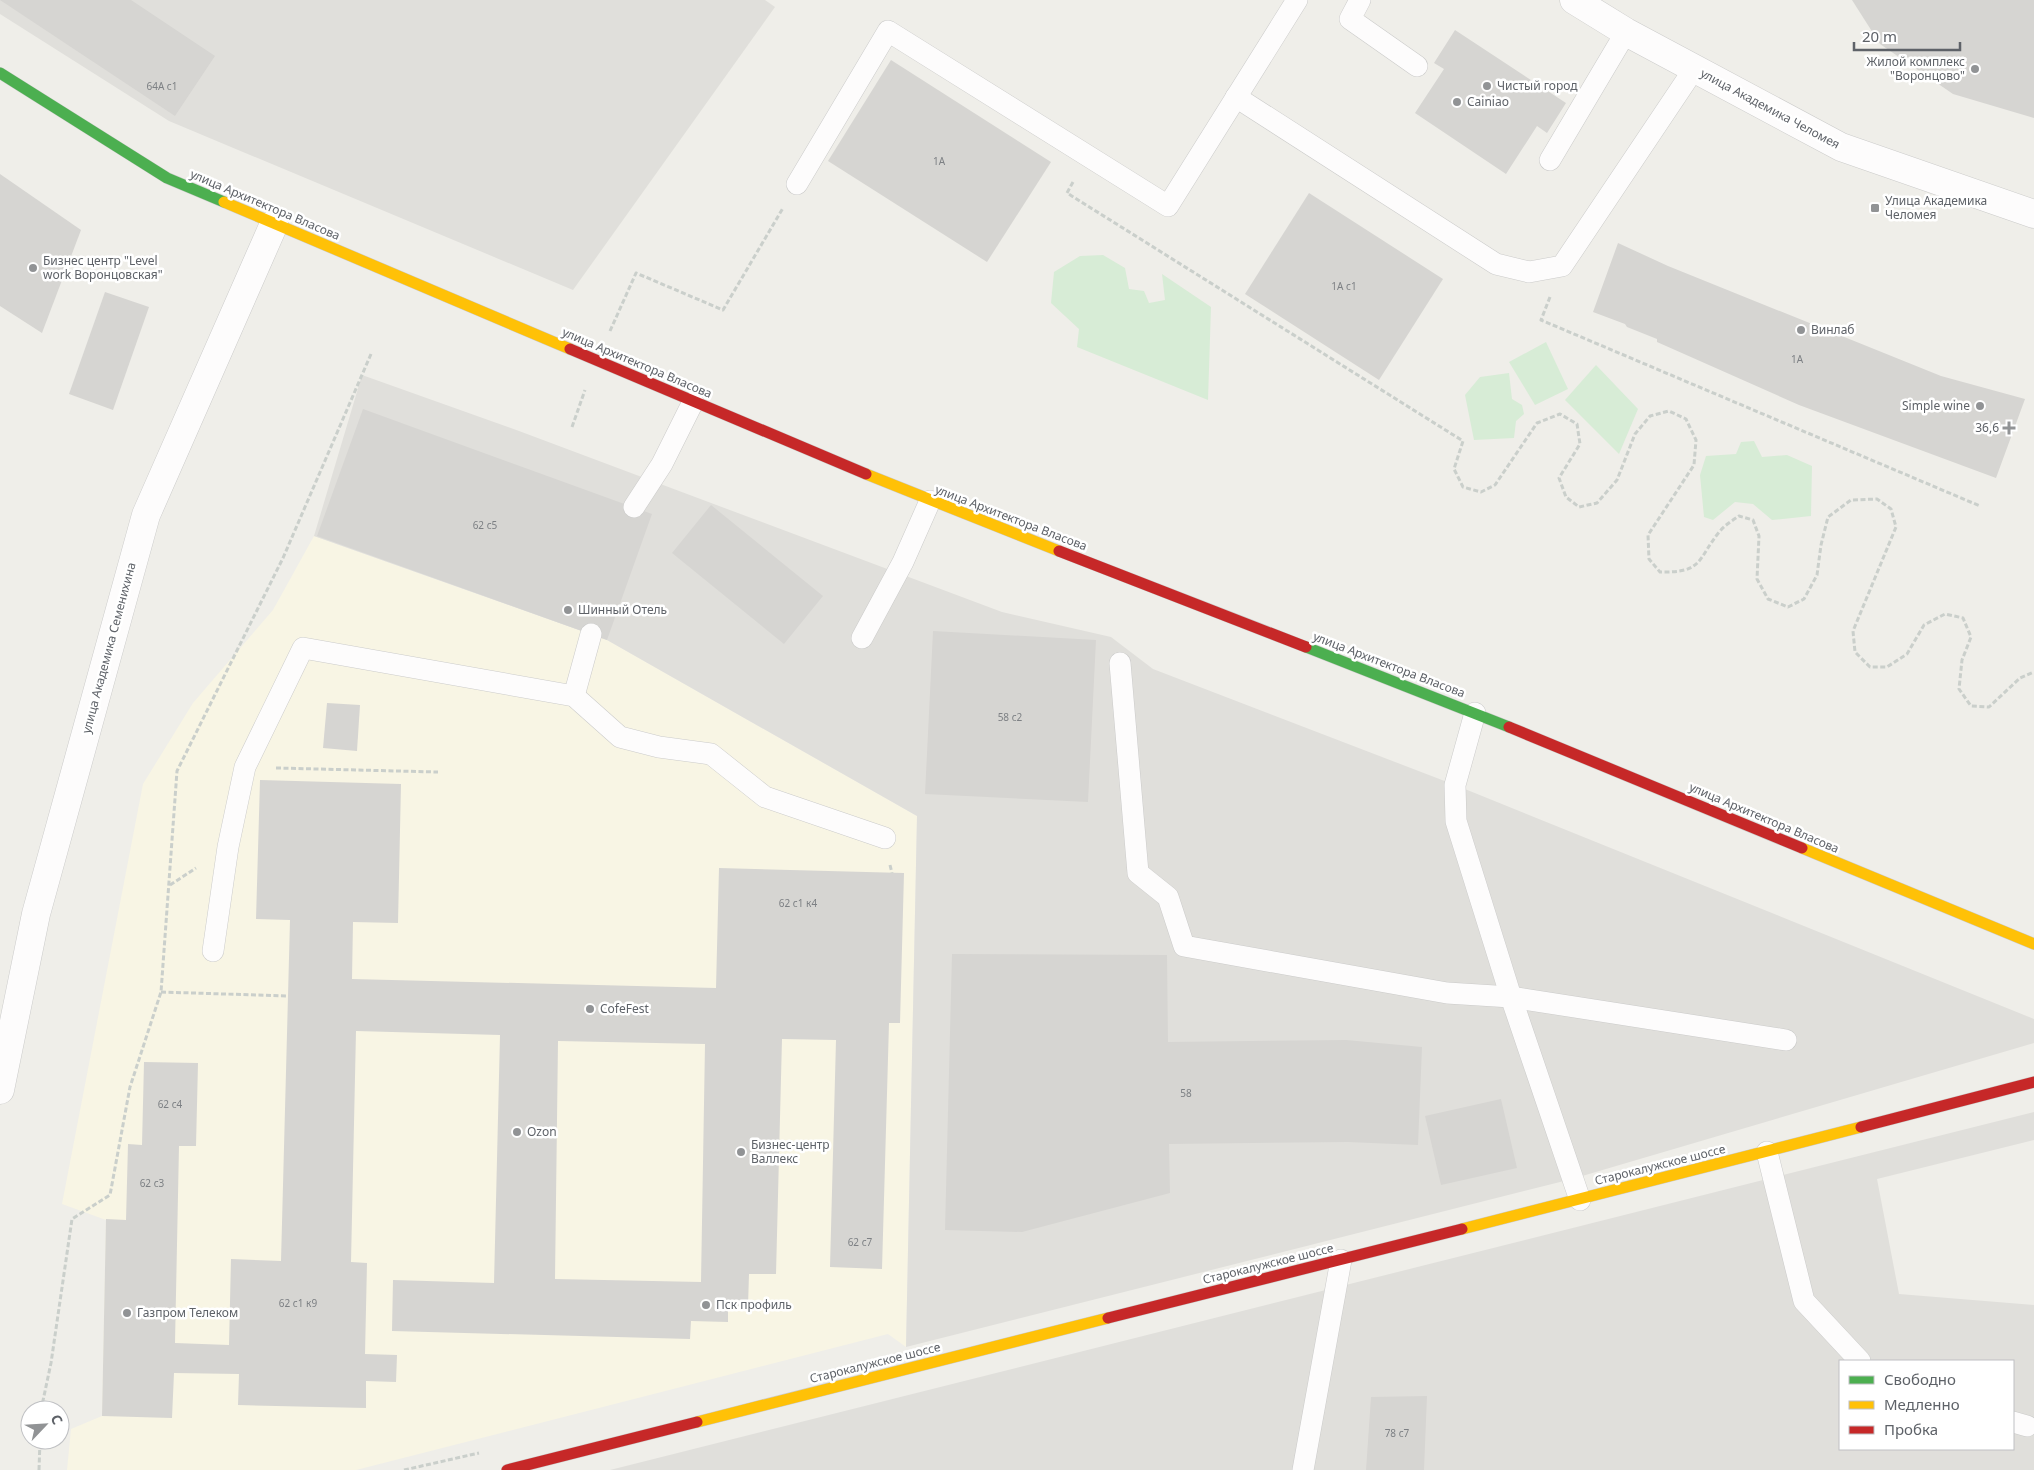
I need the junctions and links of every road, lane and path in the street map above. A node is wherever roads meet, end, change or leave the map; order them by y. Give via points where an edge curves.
1 (1296, 0) edge
2 (1360, 0) edge
3 (1574, 0) edge
4 (1626, 32) junction
5 (1418, 66) dead end
6 (1694, 69) junction
7 (0, 73) edge
8 (1236, 97) junction
9 (1088, 156) junction
10 (1550, 160) dead end
11 (797, 184) joint
12 (2034, 214) edge
13 (274, 224) junction
14 (1562, 266) junction
15 (609, 334) dead end
16 (372, 354) dead end
17 (693, 402) junction
18 (930, 501) junction
19 (1980, 506) dead end
20 (634, 507) dead end
21 (591, 634) dead end
22 (862, 638) dead end
23 (1120, 663) dead end
24 (2034, 672) edge
25 (574, 696) junction
26 (1474, 713) junction
27 (246, 767) junction
28 (438, 772) dead end
29 (885, 838) dead end
30 (2034, 944) edge
31 (213, 951) dead end
32 (161, 992) junction
33 (288, 996) dead end
34 (1511, 997) junction
35 (1786, 1040) dead end
36 (2034, 1082) edge
37 (0, 1090) edge
38 (1768, 1152) junction
39 (1580, 1200) junction
40 (1341, 1260) junction
41 (1859, 1360) edge
42 (43, 1400) edge
43 (40, 1450) edge
44 (39, 1470) edge
45 (507, 1470) edge
46 (1304, 1470) edge

1 - 8 lane
2 - 5 lane via 1350,19
3 - 4 street, улица Академика Челомея
4 - 6 street, улица Академика Челомея
4 - 10 lane
6 - 12 street, улица Академика Челомея via 1841,147
6 - 14 lane
7 - 13 street, улица Архитектора Власова via 167,178
8 - 9 lane via 1168,206
8 - 14 lane via 1496,264 1529,272
9 - 11 lane via 888,30
9 - 24 path via 1067,193 1463,441 1454,469 1463,487 1481,492 1495,485 1537,423 1560,414 1577,424 1580,444 1559,478 1566,497 1579,507 1597,503 1617,480 1635,434 1650,416 1669,411 1686,419 1696,440 1694,465 1648,535 1649,559 1660,572 1678,573 1698,565 1722,529 1739,516 1753,520 1759,536 1757,579 1768,599 1788,607 1804,599 1817,575 1828,517 1850,500 1877,499 1891,509 1896,527 1853,631 1855,652 1870,667 1887,666 1906,654 1924,624 1945,614 1963,618 1971,637 1962,660 1959,689 1971,706 1989,707 2020,678
11 - 15 path via 723,310 636,273
13 - 17 street, улица Архитектора Власова
13 - 37 street, улица Академика Семенихина via 146,515 36,914
14 - 19 path via 1541,320
16 - 32 path via 283,558 178,771
17 - 18 street, улица Архитектора Власова
17 - 20 lane via 662,464
18 - 22 lane via 903,562
18 - 26 street, улица Архитектора Власова
21 - 25 lane
23 - 34 lane via 1138,873 1168,897 1184,946 1447,993
25 - 27 lane via 302,648
25 - 29 lane via 620,737 659,747 711,754 765,797
26 - 30 street, улица Архитектора Власова
26 - 34 lane via 1455,785 1456,821
27 - 28 path
27 - 31 lane via 228,847
32 - 33 path
32 - 42 path via 130,1087 110,1195 72,1219
34 - 35 lane
34 - 39 lane
36 - 38 street, Старокалужское шоссе
38 - 39 street, Старокалужское шоссе
38 - 41 lane via 1804,1301
39 - 40 street, Старокалужское шоссе
40 - 45 street, Старокалужское шоссе
40 - 46 lane
43 - 44 path

